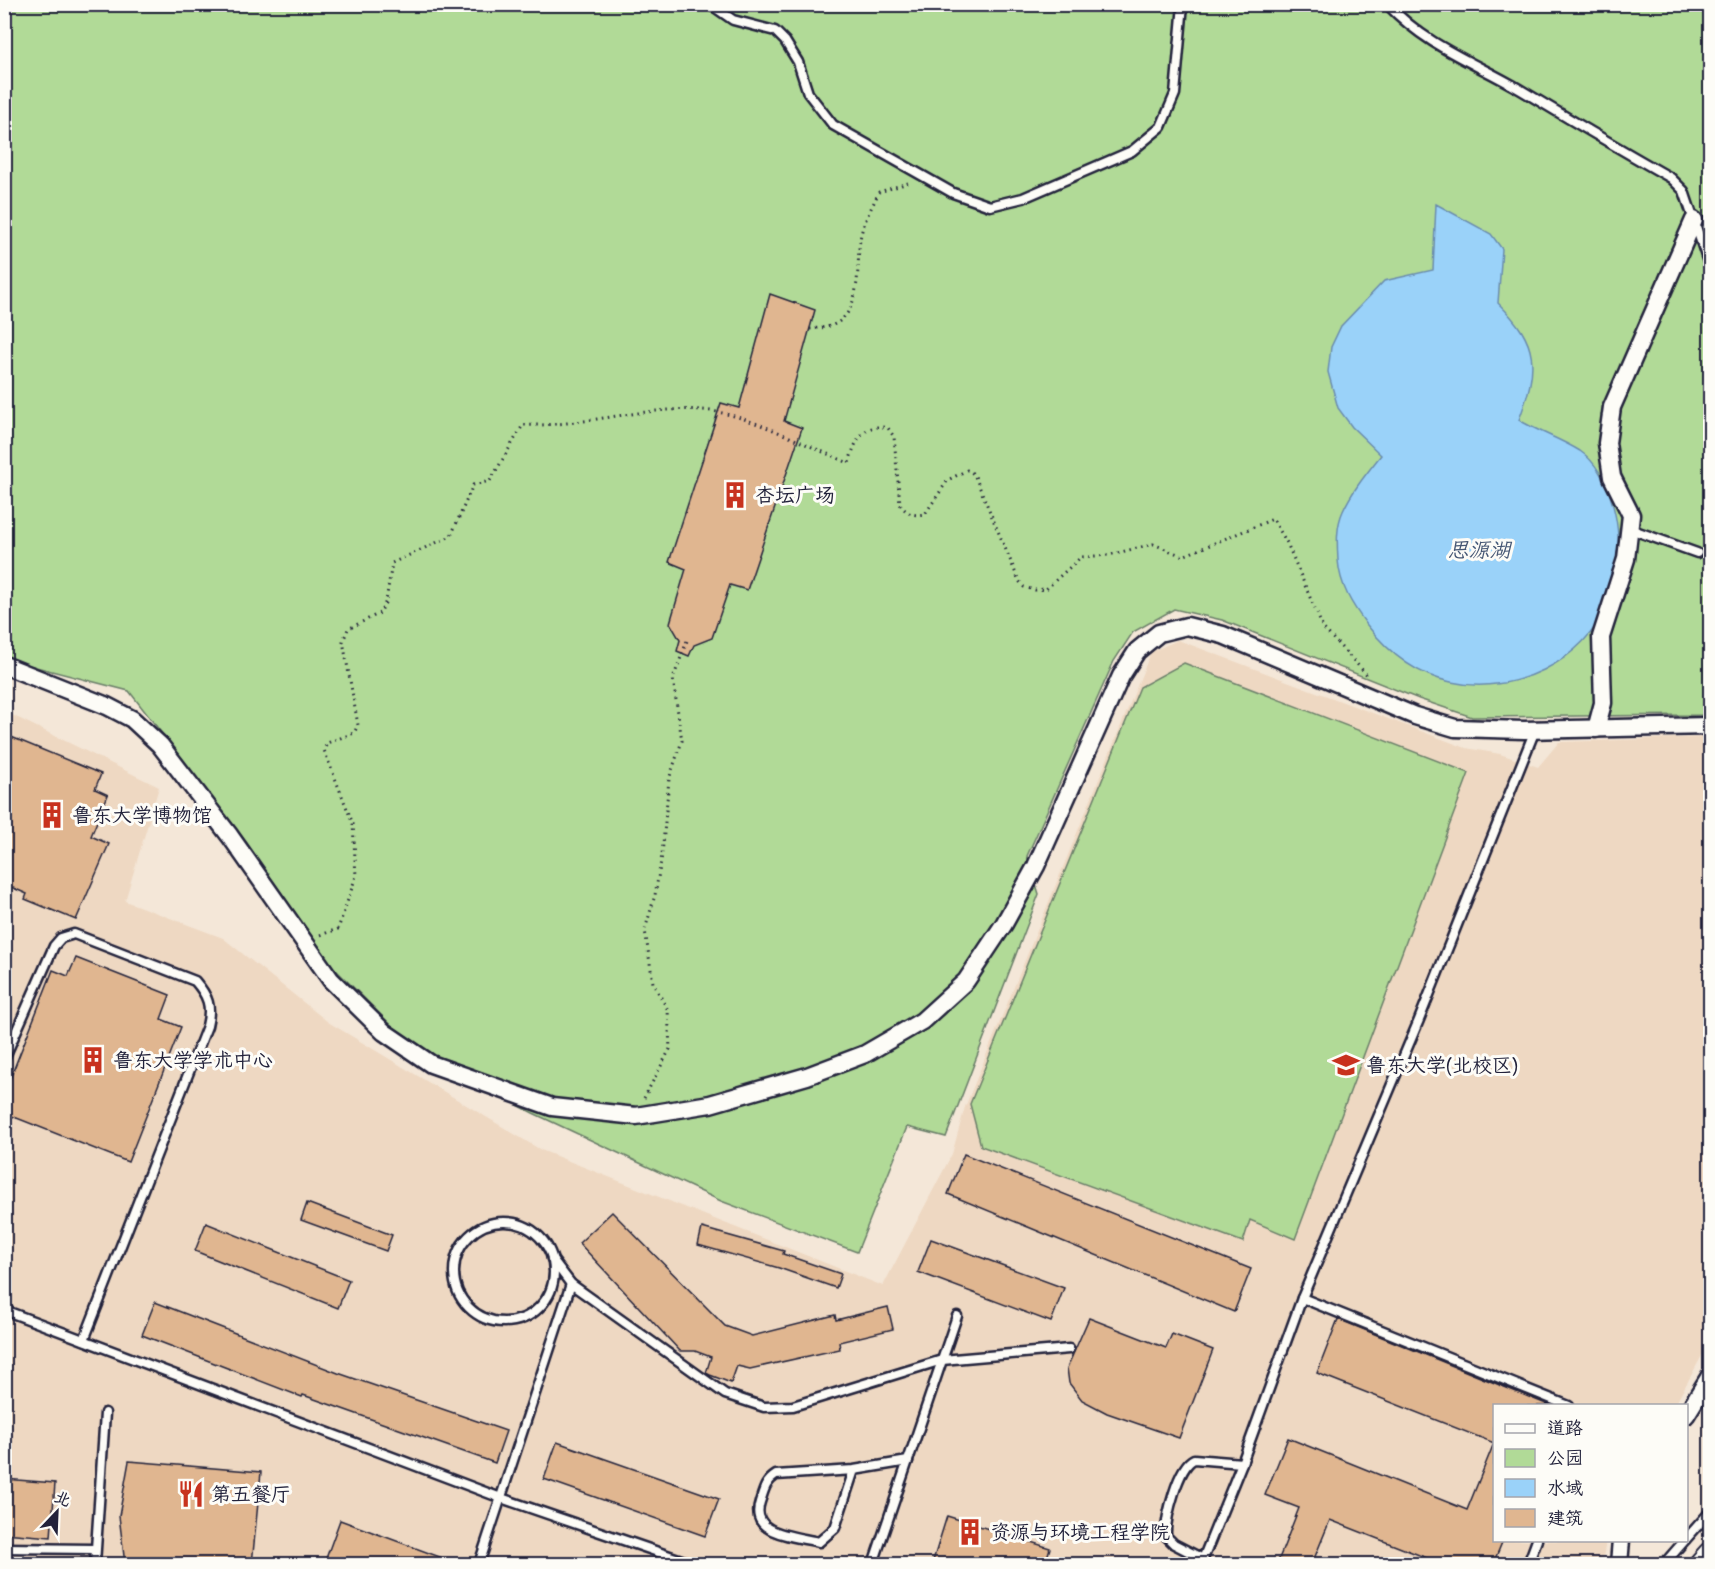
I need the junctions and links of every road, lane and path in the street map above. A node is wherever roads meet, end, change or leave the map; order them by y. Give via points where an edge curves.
1 (710, 4) edge
2 (1183, 4) edge
3 (1387, 4) edge
4 (924, 178) junction
5 (1694, 220) junction
6 (1710, 268) edge
7 (810, 329) dead end
8 (1630, 529) junction
9 (1697, 553) dead end
10 (688, 638) dead end
11 (4, 665) edge
12 (1374, 681) dead end
13 (1710, 726) edge
14 (1596, 729) junction
15 (1535, 730) junction
16 (306, 944) junction
17 (4, 1059) edge
18 (636, 1116) junction
19 (552, 1259) junction
20 (571, 1284) junction
21 (1302, 1298) junction
22 (4, 1310) edge
23 (957, 1316) dead end
24 (84, 1340) junction
25 (1069, 1349) dead end
26 (942, 1360) junction
27 (1710, 1376) edge
28 (1564, 1404) edge
29 (1688, 1412) edge
30 (105, 1413) dead end
31 (908, 1461) junction
32 (1242, 1463) junction
33 (854, 1470) junction
34 (501, 1498) junction
35 (1710, 1512) edge
36 (1688, 1538) edge
37 (1536, 1542) edge
38 (1621, 1542) edge
39 (1684, 1542) edge
40 (4, 1548) edge
41 (94, 1549) junction
42 (1710, 1555) edge
43 (1202, 1562) edge
44 (94, 1564) edge
45 (479, 1564) edge
46 (693, 1564) edge
47 (873, 1564) edge
48 (1528, 1564) edge
49 (1618, 1564) edge
50 (1664, 1564) edge
51 (1702, 1564) edge

1 - 4 lane via 733,21 775,31 798,62 808,93 833,125
2 - 4 lane via 1174,94 1161,127 1131,151 1023,198 990,206
3 - 5 lane via 1423,37 1671,178 1684,190
4 - 7 path via 879,192 860,239 858,283 851,307 834,325
5 - 6 lane
5 - 8 street via 1612,407 1607,443 1611,477 1631,515
8 - 9 lane
8 - 14 street via 1620,581 1601,637 1603,703
10 - 18 path via 673,679 682,741 669,779 662,855 645,930 653,983 668,1010 670,1049
11 - 16 street via 107,706 139,725 197,793
12 - 16 path via 1323,628 1274,519 1183,556 1154,544 1081,557 1046,589 1035,590 1019,581 974,474 967,470 948,480 925,514 905,512 900,504 894,437 888,428 876,425 865,430 855,442 849,463 735,416 703,410 647,411 553,426 523,425 490,481 473,486 451,536 392,562 380,614 348,629 345,635 358,725 354,733 327,743 324,750 353,824 356,876 338,929 327,930
13 - 14 street
14 - 15 street
15 - 18 street via 1455,728 1415,716 1223,635 1187,626 1159,633 1137,651 1121,676 1036,866 966,981 922,1021 865,1054 807,1076 710,1104
15 - 21 lane
16 - 18 street via 331,980 384,1032 431,1064 552,1107
17 - 24 lane via 54,946 61,938 74,934 195,981 206,994 211,1010
19 - 19 lane via 531,1231 496,1223 474,1232 459,1251 456,1286 460,1297 477,1314 512,1322 543,1304 553,1283
19 - 20 lane
20 - 26 lane via 725,1394 764,1407 793,1406
20 - 34 lane
21 - 28 lane
21 - 32 lane
22 - 24 lane
23 - 26 lane
24 - 34 lane
25 - 26 lane
26 - 31 lane
27 - 29 street
30 - 41 lane
31 - 33 lane
31 - 47 lane
32 - 43 lane
32 - 43 lane via 1194,1458 1183,1467 1165,1525 1166,1536
33 - 33 lane via 776,1475 766,1482 757,1510 758,1520 766,1529 819,1542 835,1528
34 - 45 lane
34 - 46 lane
35 - 36 lane
37 - 48 lane
38 - 49 street
39 - 50 lane
40 - 41 lane
41 - 44 lane
42 - 51 main road

